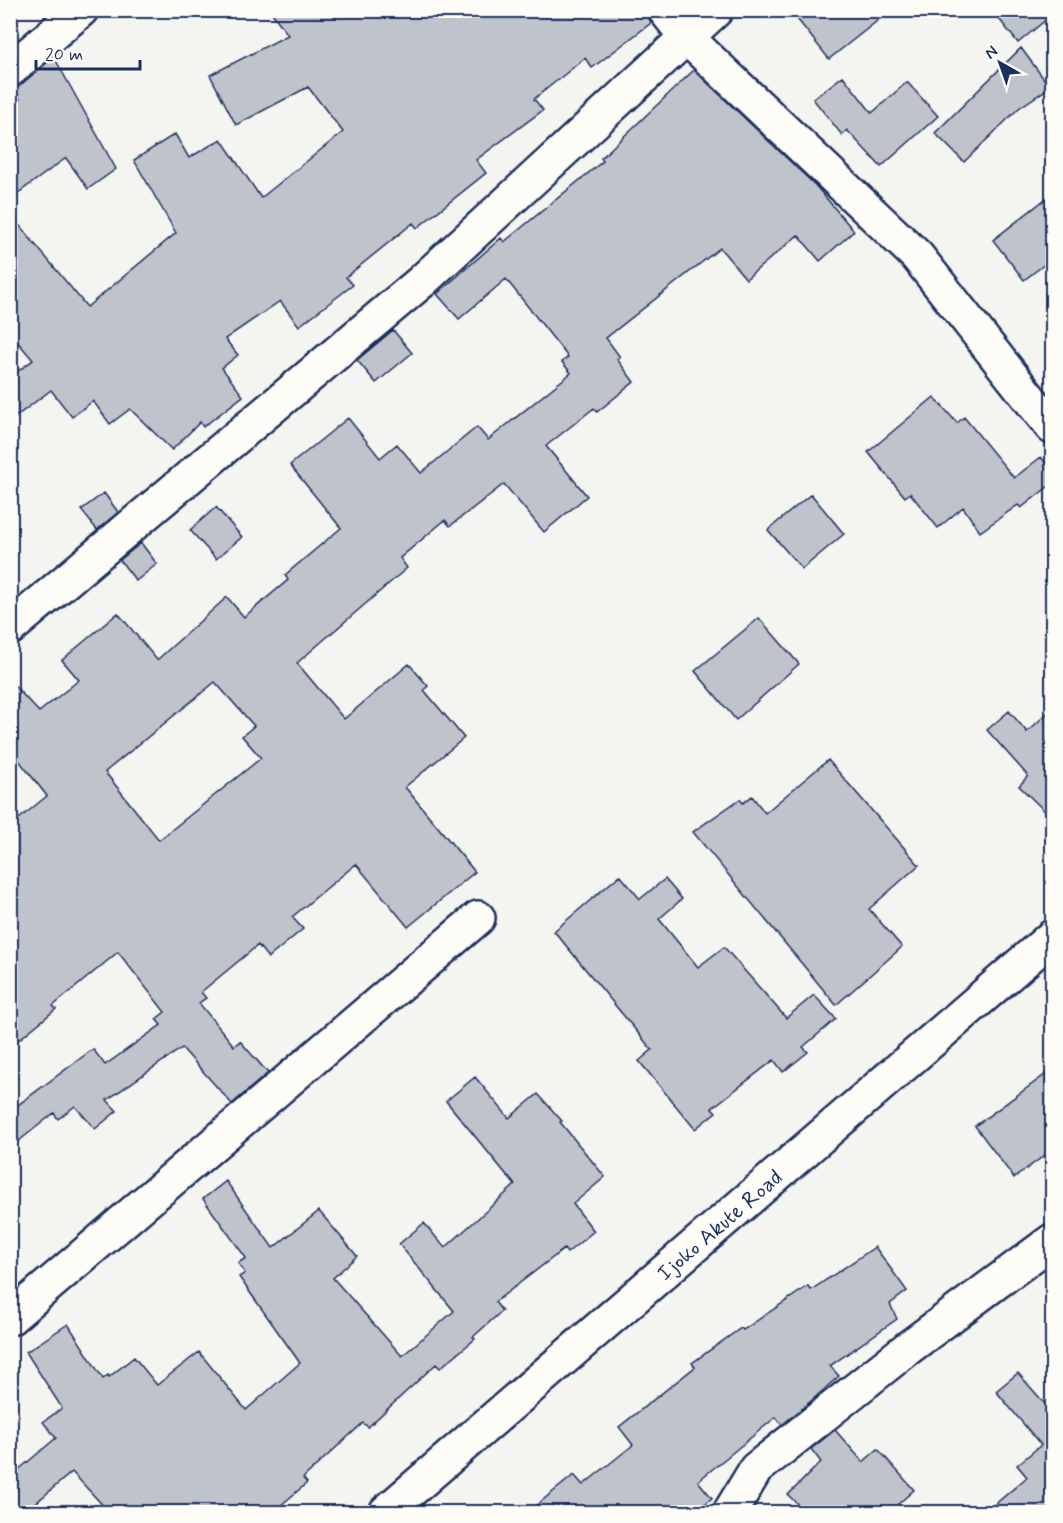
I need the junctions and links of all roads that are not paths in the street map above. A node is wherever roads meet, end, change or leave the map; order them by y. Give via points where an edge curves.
1 (81, 10) edge
2 (665, 10) edge
3 (716, 10) edge
4 (687, 38) junction
5 (10, 70) edge
6 (1053, 427) edge
7 (15, 613) edge
8 (478, 918) dead end
9 (1053, 937) edge
10 (1053, 1241) edge
11 (10, 1318) edge
12 (386, 1512) edge
13 (730, 1512) edge

1 - 5 street
2 - 4 street
3 - 4 street
4 - 6 street via 916,256
4 - 7 street via 421,282
8 - 11 street
9 - 12 street, Ijoko Akute Road
10 - 13 street via 908,1348 756,1469

